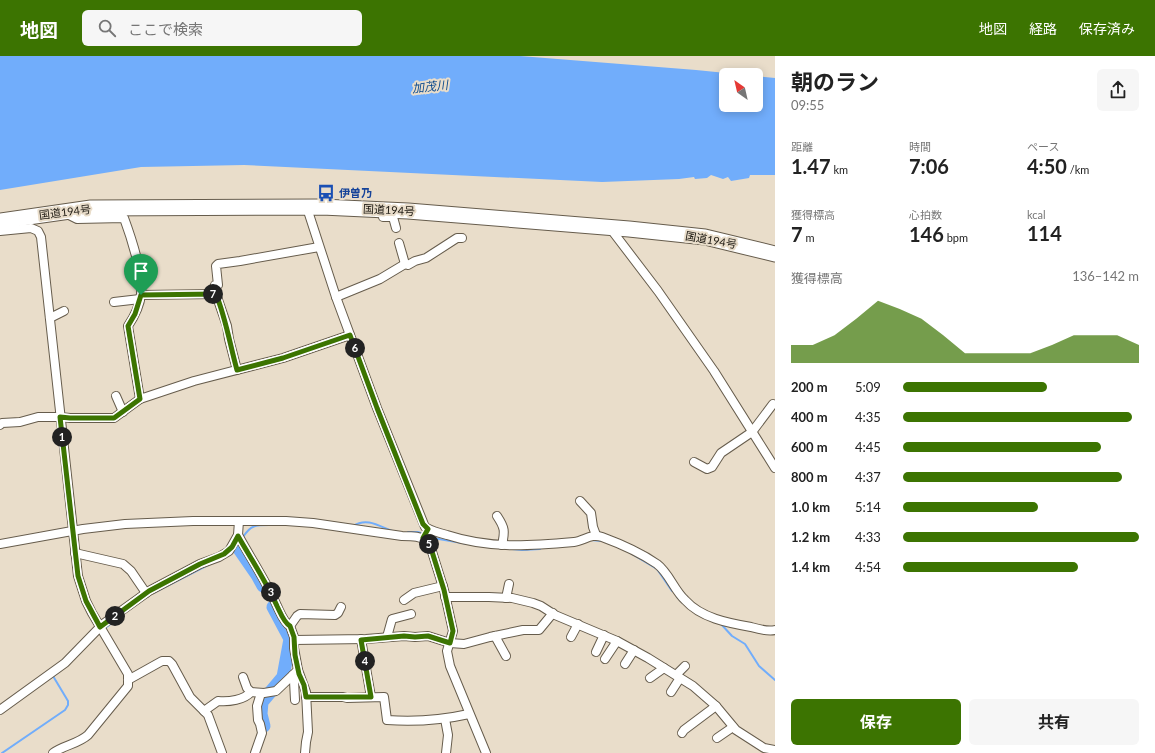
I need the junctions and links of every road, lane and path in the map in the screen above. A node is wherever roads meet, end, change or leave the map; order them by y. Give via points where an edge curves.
1 (307, 208) junction
2 (369, 209) junction
3 (63, 212) junction
4 (0, 221) edge
5 (610, 227) junction
6 (396, 228) dead end
7 (0, 231) edge
8 (462, 238) dead end
9 (399, 243) dead end
10 (319, 247) junction
11 (775, 254) edge
12 (405, 264) junction
13 (216, 294) junction
14 (141, 297) junction
15 (336, 297) junction
16 (114, 302) dead end
17 (64, 311) dead end
18 (50, 318) junction
19 (350, 335) junction
20 (237, 370) junction
21 (116, 396) dead end
22 (140, 399) junction
23 (773, 404) dead end
24 (123, 412) junction
25 (60, 417) junction
26 (0, 424) edge
27 (752, 432) junction
28 (694, 462) dead end
29 (775, 468) edge
30 (580, 501) dead end
31 (497, 516) dead end
32 (239, 521) junction
33 (73, 531) junction
34 (426, 533) junction
35 (596, 535) junction
36 (238, 536) junction
37 (0, 544) edge
38 (502, 545) junction
39 (75, 553) junction
40 (509, 584) dead end
41 (443, 586) junction
42 (146, 593) junction
43 (445, 597) junction
44 (506, 598) junction
45 (404, 600) dead end
46 (341, 607) dead end
47 (553, 613) junction
48 (411, 614) dead end
49 (578, 624) junction
50 (290, 626) junction
51 (100, 627) junction
52 (775, 630) edge
53 (604, 635) junction
54 (495, 636) junction
55 (387, 637) junction
56 (571, 637) dead end
57 (294, 640) junction
58 (361, 640) junction
59 (617, 641) junction
60 (450, 643) junction
61 (634, 650) junction
62 (596, 652) dead end
63 (506, 656) dead end
64 (605, 659) dead end
65 (625, 664) dead end
66 (685, 666) dead end
67 (664, 668) junction
68 (295, 672) junction
69 (243, 677) dead end
70 (678, 677) junction
71 (650, 678) dead end
72 (128, 680) junction
73 (251, 692) junction
74 (671, 692) dead end
75 (261, 693) junction
76 (306, 697) junction
77 (371, 697) junction
78 (295, 700) dead end
79 (716, 706) junction
80 (0, 710) edge
81 (204, 710) junction
82 (470, 714) junction
83 (445, 719) junction
84 (733, 727) junction
85 (682, 733) dead end
86 (717, 738) dead end
87 (762, 750) edge
88 (775, 750) edge
89 (53, 753) edge
90 (222, 753) edge
91 (255, 753) edge
92 (305, 753) edge
93 (446, 753) edge
94 (486, 753) edge

1 - 2 highway, 国道194号
1 - 3 highway, 国道194号 via 91,208
1 - 10 street
2 - 5 highway, 国道194号
2 - 6 street via 373,216 393,217
3 - 4 highway, 国道194号
3 - 14 street via 77,219 124,218 140,274
5 - 11 highway, 国道194号 via 705,237
5 - 27 street via 658,291
7 - 18 street via 31,228 38,231 41,237
8 - 12 street via 457,238 426,258
9 - 12 street
10 - 13 street via 218,264
10 - 15 street
12 - 15 street via 380,279
13 - 14 street
13 - 20 street via 227,326
14 - 16 street
14 - 22 street via 128,326
15 - 19 street
17 - 18 street
18 - 25 street
19 - 20 street via 283,358
19 - 34 street
20 - 22 street
21 - 24 street
22 - 24 street
23 - 27 street
24 - 25 street via 114,418
25 - 26 street via 32,418
25 - 33 street
27 - 28 street via 721,453 712,467 707,469
27 - 29 street
30 - 35 street via 591,513
31 - 38 street via 504,527
32 - 33 street via 133,524
32 - 34 street via 313,523 402,536
32 - 36 street
33 - 37 street
33 - 39 street
34 - 38 street
34 - 41 street
35 - 38 street via 578,542
35 - 52 street via 657,564 684,599 701,612 736,624
36 - 42 street via 232,547 224,554
36 - 50 street
39 - 42 street via 123,564
39 - 51 street via 81,588
40 - 44 street
41 - 43 street
41 - 45 street via 414,593
42 - 51 street
43 - 44 street
43 - 60 street via 453,631
44 - 47 street via 532,603
46 - 50 street via 335,615 300,614
47 - 49 street
47 - 54 street via 540,630 523,630
48 - 55 street via 392,619
49 - 53 street
49 - 56 street
50 - 57 street
51 - 72 street via 128,674
51 - 80 street via 65,663
53 - 59 street
53 - 62 street
54 - 60 street via 464,644
54 - 63 street
55 - 58 street
55 - 60 street via 428,636
57 - 58 street
57 - 68 street
58 - 77 street
59 - 61 street
59 - 64 street
60 - 82 street via 447,652 450,666
61 - 65 street
61 - 67 street
66 - 70 street
67 - 70 street
67 - 71 street
68 - 75 street via 276,691
68 - 76 street via 304,685
68 - 78 street
69 - 73 street
70 - 74 street
70 - 79 street
72 - 81 street via 162,661 169,661 190,697
72 - 89 street via 128,686 83,740
73 - 75 street
73 - 81 street via 239,699 218,701
75 - 91 street via 257,706 262,733
76 - 77 street
76 - 92 street via 308,732
77 - 83 street via 384,697 387,720
79 - 84 street
79 - 85 street
81 - 90 street via 208,714
82 - 83 street
82 - 94 street
83 - 93 street via 448,735
84 - 86 street
84 - 87 street
87 - 88 street

